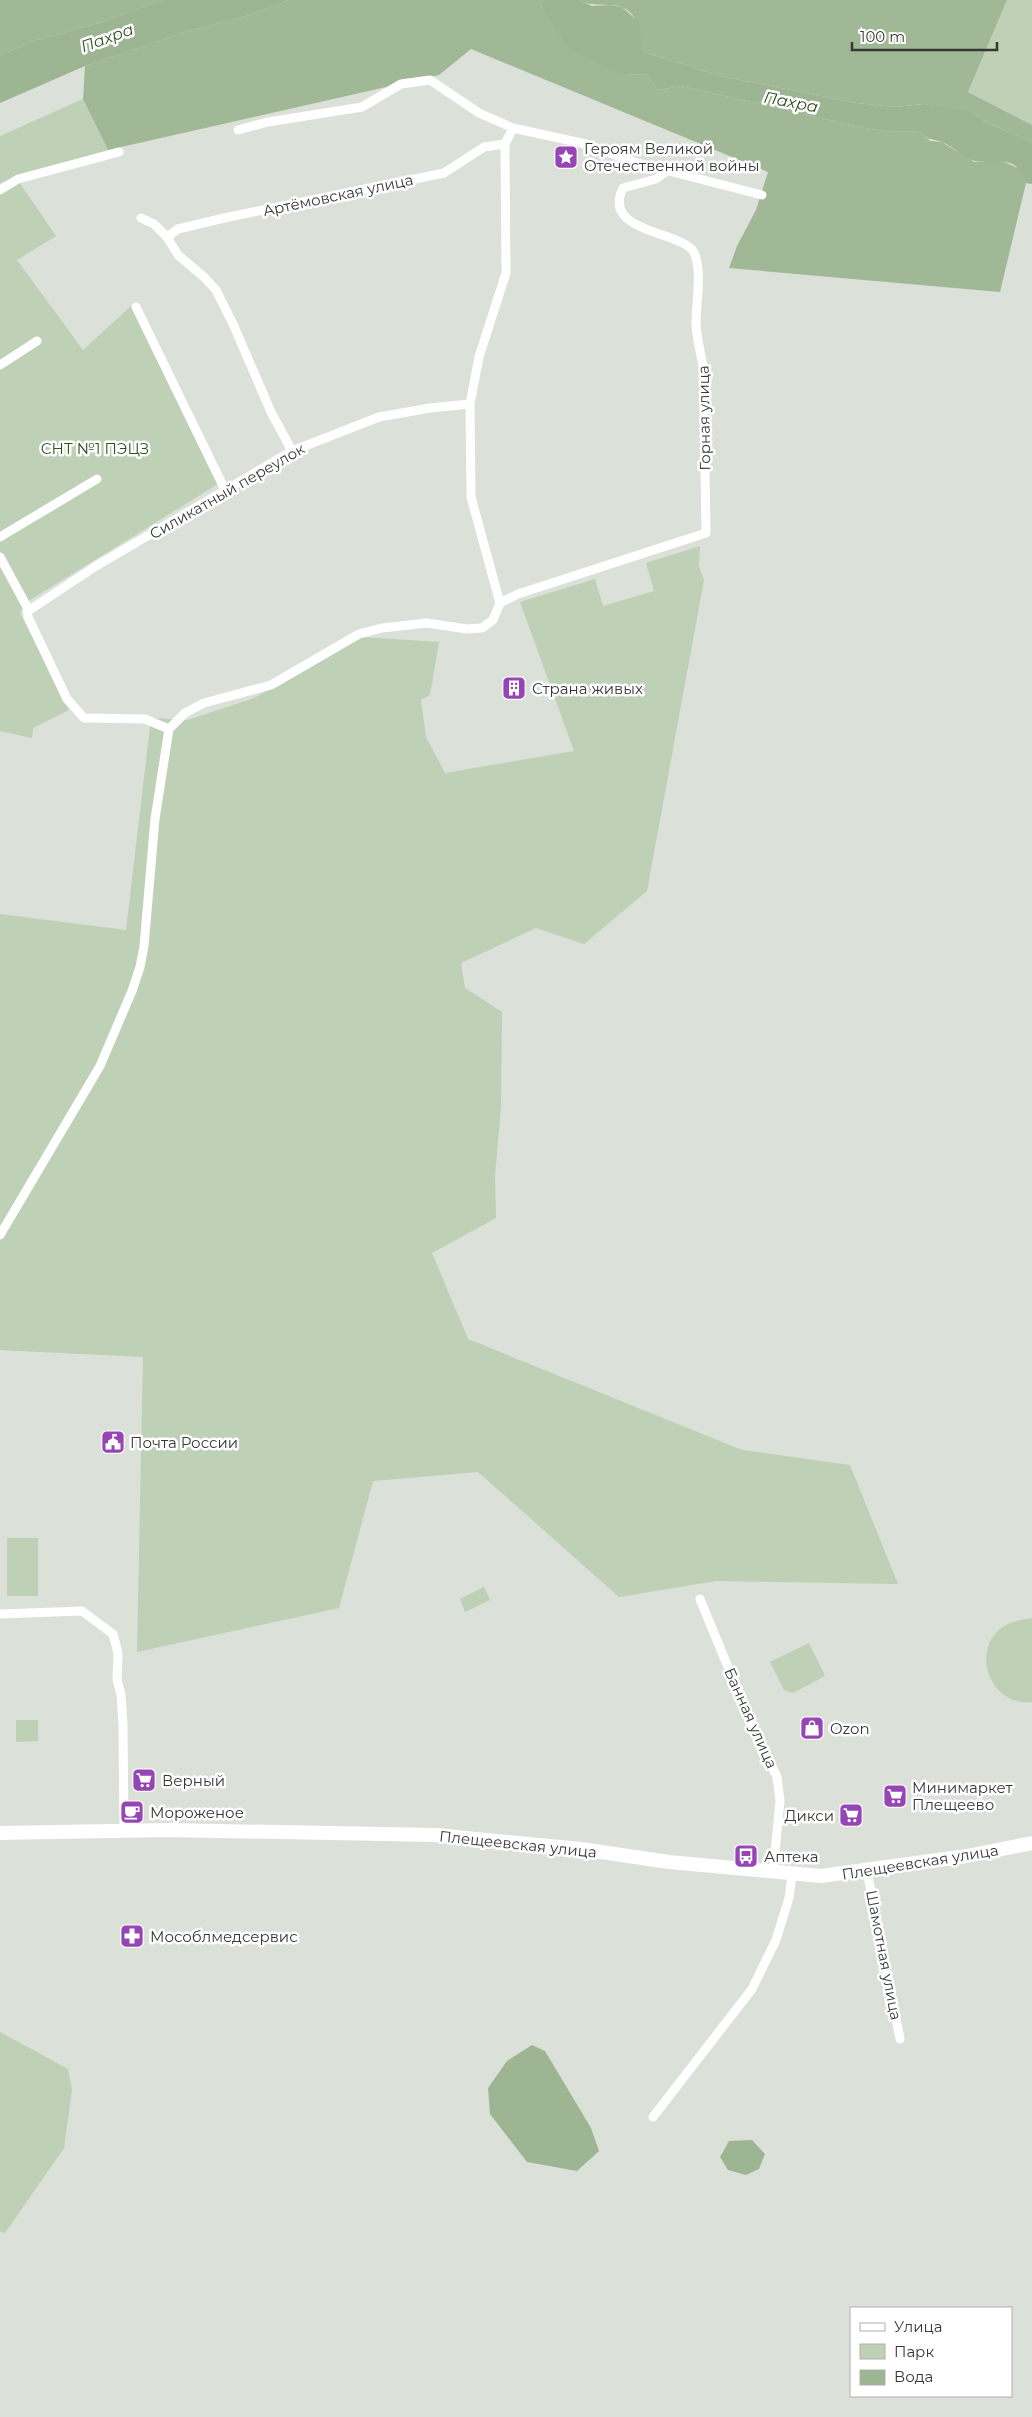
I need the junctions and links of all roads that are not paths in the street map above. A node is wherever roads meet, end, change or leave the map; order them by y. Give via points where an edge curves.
1 (513, 128) junction
2 (238, 130) dead end
3 (505, 144) junction
4 (119, 152) dead end
5 (668, 170) junction
6 (0, 190) edge
7 (762, 195) dead end
8 (140, 218) dead end
9 (167, 237) junction
10 (136, 307) dead end
11 (37, 341) dead end
12 (0, 365) edge
13 (470, 404) junction
14 (292, 451) junction
15 (97, 479) dead end
16 (226, 490) junction
17 (0, 537) edge
18 (0, 557) edge
19 (500, 603) junction
20 (28, 611) junction
21 (169, 729) junction
22 (0, 1235) edge
23 (700, 1599) dead end
24 (0, 1614) edge
25 (124, 1831) junction
26 (0, 1833) edge
27 (1032, 1843) edge
28 (867, 1871) junction
29 (773, 1873) junction
30 (792, 1875) junction
31 (900, 2039) dead end
32 (653, 2117) dead end

1 - 2 street via 479,113 430,80 401,84 362,107
1 - 3 street
1 - 5 street via 586,144 634,162
3 - 9 street, Артёмовская улица via 484,147 444,173 224,218 178,229
3 - 13 street via 506,273 479,357
4 - 6 street via 18,179
5 - 7 street
5 - 19 street, Горная улица via 656,179 623,188 619,195 620,208 640,227 687,245 698,267 696,326 706,384 706,533 518,594
8 - 9 street via 154,224
9 - 14 street via 178,255 216,290
10 - 16 street
11 - 12 street
13 - 14 street, Силикатный переулок via 379,416
13 - 19 street via 471,497
14 - 16 street, Силикатный переулок
15 - 17 street
16 - 20 street, Силикатный переулок via 96,566
18 - 20 street
19 - 21 street via 493,620 482,628 427,623 359,634 271,685 204,703 185,713
20 - 21 street via 28,618 67,699 84,718 145,719
21 - 22 street via 155,819 144,946 132,991 100,1066
23 - 29 street, Банная улица via 777,1777 780,1801
24 - 25 street via 82,1611 113,1634 118,1653 117,1680 123,1725
25 - 26 street, Плещеевская улица
25 - 29 street, Плещеевская улица via 434,1835
27 - 28 street, Плещеевская улица
28 - 30 street, Плещеевская улица via 821,1876
28 - 31 street, Шамотная улица
29 - 30 street, Плещеевская улица
30 - 32 street via 789,1898 776,1940 752,1989

